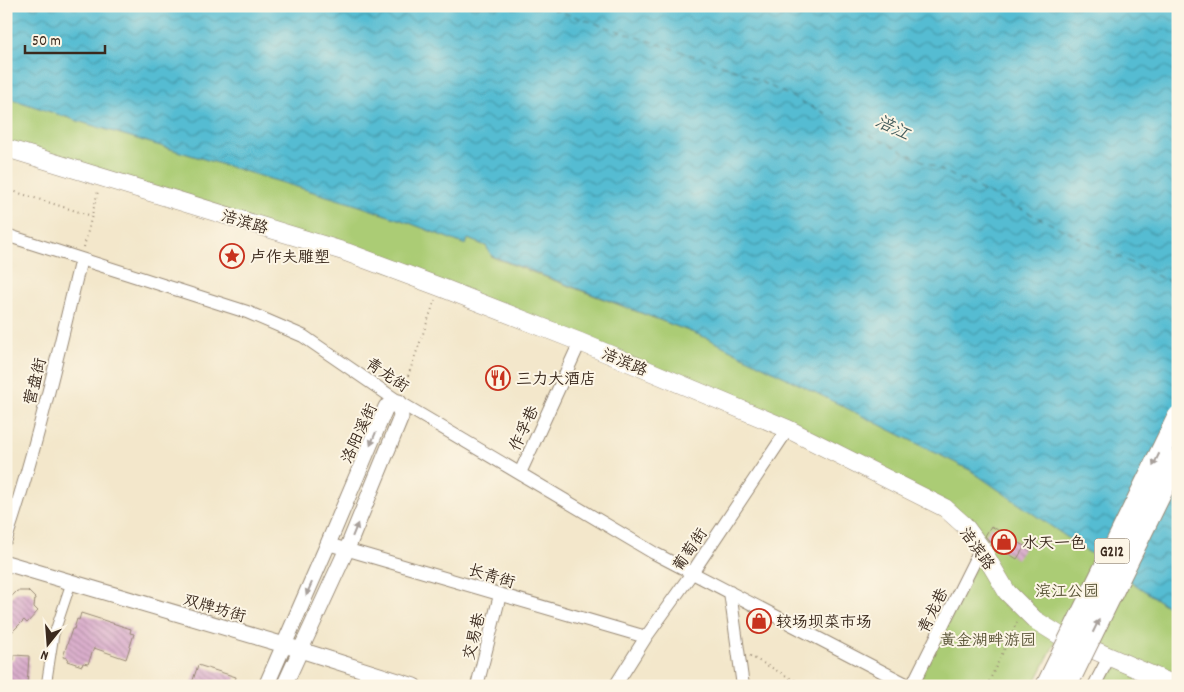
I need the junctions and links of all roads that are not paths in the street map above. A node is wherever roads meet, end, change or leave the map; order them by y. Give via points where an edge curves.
1 (6, 148) edge
2 (6, 236) edge
3 (81, 259) junction
4 (580, 342) junction
5 (399, 402) junction
6 (1178, 416) edge
7 (788, 429) junction
8 (1178, 459) edge
9 (520, 473) junction
10 (6, 539) edge
11 (328, 544) junction
12 (981, 548) junction
13 (347, 549) junction
14 (6, 564) edge
15 (692, 573) junction
16 (71, 583) junction
17 (730, 592) junction
18 (500, 595) junction
19 (646, 637) junction
20 (284, 645) junction
21 (301, 650) junction
22 (1109, 656) junction
23 (46, 686) edge
24 (266, 686) edge
25 (284, 686) edge
26 (414, 686) edge
27 (477, 686) edge
28 (615, 686) edge
29 (743, 686) edge
30 (911, 686) edge
31 (1046, 686) edge
32 (1067, 686) edge
33 (1094, 686) edge
34 (1177, 686) edge

1 - 4 main road, 涪滨路 via 346,252
2 - 3 street, 青龙街
3 - 5 street, 青龙街 via 247,312 303,336
3 - 10 street, 营盘街 via 48,396
4 - 7 main road, 涪滨路
4 - 9 street, 作孚巷
5 - 9 street, 青龙街
5 -> 11 street, 洛阳溪街 via 386,407
13 -> 5 street, 洛阳溪街 via 401,417
6 -> 31 highway, G212, bridge
7 - 12 main road, 涪滨路 via 945,508 964,525
7 - 15 street, 葡萄街
32 -> 8 highway, G212, bridge
9 - 15 street, 青龙街
11 - 13 street, 长青街
11 -> 20 street, 洛阳溪街
12 - 22 main road, 涪滨路 via 1007,592 1035,620 1059,635
12 - 30 street, 青龙巷
13 - 18 street, 长青街
13 - 21 street, 洛阳溪街
14 - 16 street, 双牌坊街
15 - 17 street, 青龙街
15 - 19 street, 葡萄街
16 - 20 street, 双牌坊街
16 - 23 street via 54,634
17 - 29 street
17 - 30 street, 青龙街
18 - 19 street, 长青街
18 - 27 street, 交易巷
19 - 28 street, 葡萄街
20 - 21 street, 双牌坊街
20 - 24 street, 洛阳溪街
21 - 25 street, 洛阳溪街
21 - 26 street, 双牌坊街
22 - 33 street
22 - 34 main road, 涪滨路

